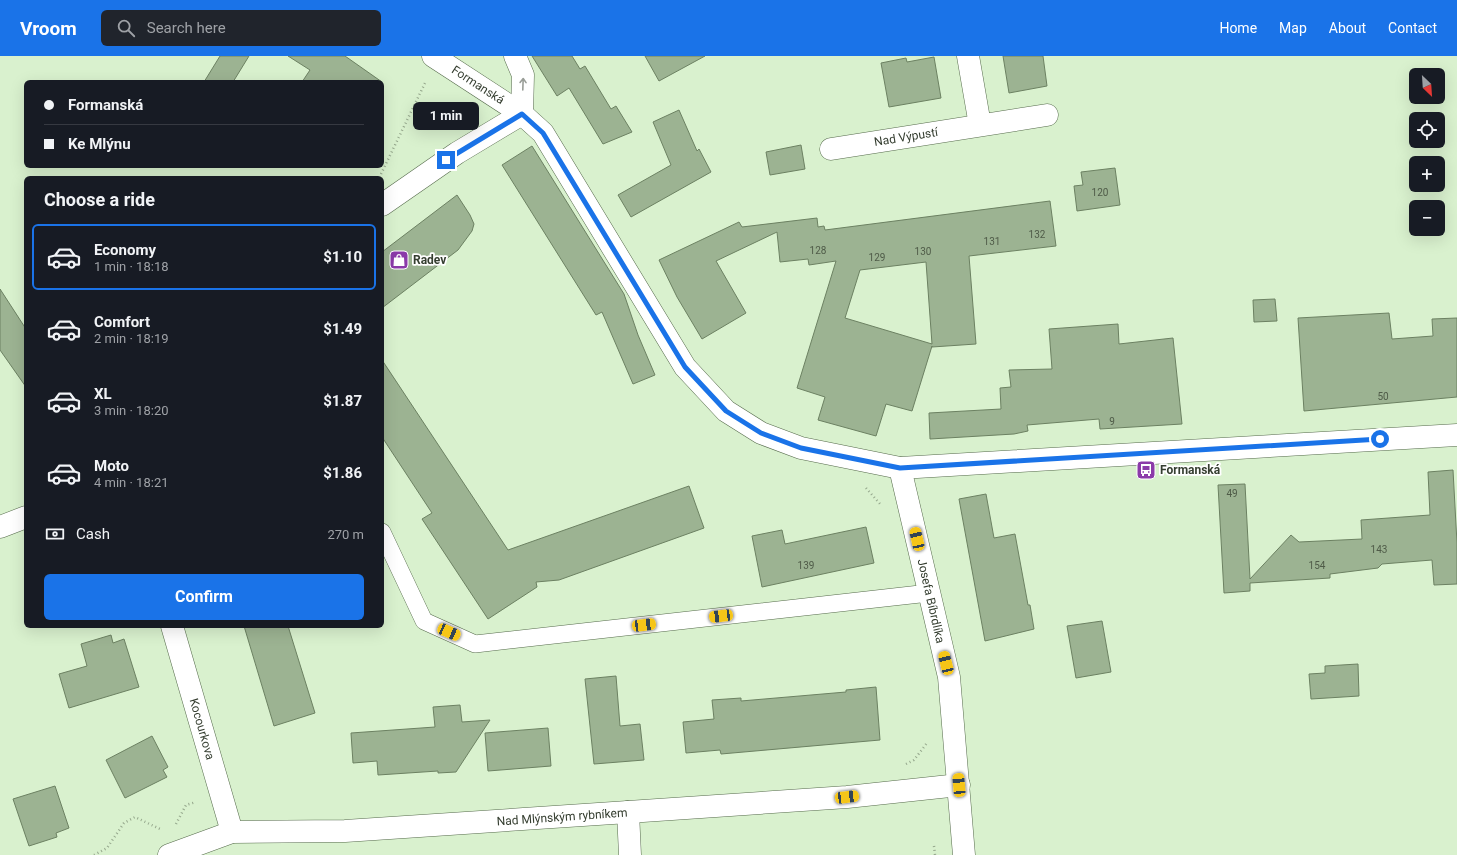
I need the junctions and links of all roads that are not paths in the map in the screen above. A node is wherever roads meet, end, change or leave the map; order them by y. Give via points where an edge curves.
1 (515, 56) edge
2 (968, 56) edge
3 (435, 57) edge
4 (522, 114) junction
5 (1047, 115) dead end
6 (980, 125) junction
7 (831, 149) dead end
8 (384, 204) edge
9 (1457, 435) edge
10 (900, 468) junction
11 (24, 518) edge
12 (0, 527) edge
13 (384, 536) edge
14 (929, 593) junction
15 (173, 628) edge
16 (959, 785) junction
17 (628, 812) junction
18 (232, 832) junction
19 (169, 855) edge
20 (630, 855) edge
21 (964, 855) edge

4 -> 1 street, Formanská via 523,75
2 - 6 street
3 - 4 street, Formanská
4 - 8 street via 457,153
4 - 10 street, Formanská via 543,133 685,367 726,411 761,433 801,448
5 - 6 street, Nad Výpustí
6 - 7 street, Nad Výpustí
9 - 10 street, Formanská
10 - 14 street, Josefa Bíbrdlíka
11 - 12 street
13 - 14 lane via 424,621 475,644
14 - 16 street, Josefa Bíbrdlíka via 949,677
15 - 18 street, Kocourkova
16 - 17 street, Nad Mlýnským rybníkem via 847,797
16 - 21 street, Josefa Bíbrdlíka
17 - 18 street, Nad Mlýnským rybníkem via 345,831
17 - 20 street
18 - 19 street, Nad Mlýnským rybníkem

